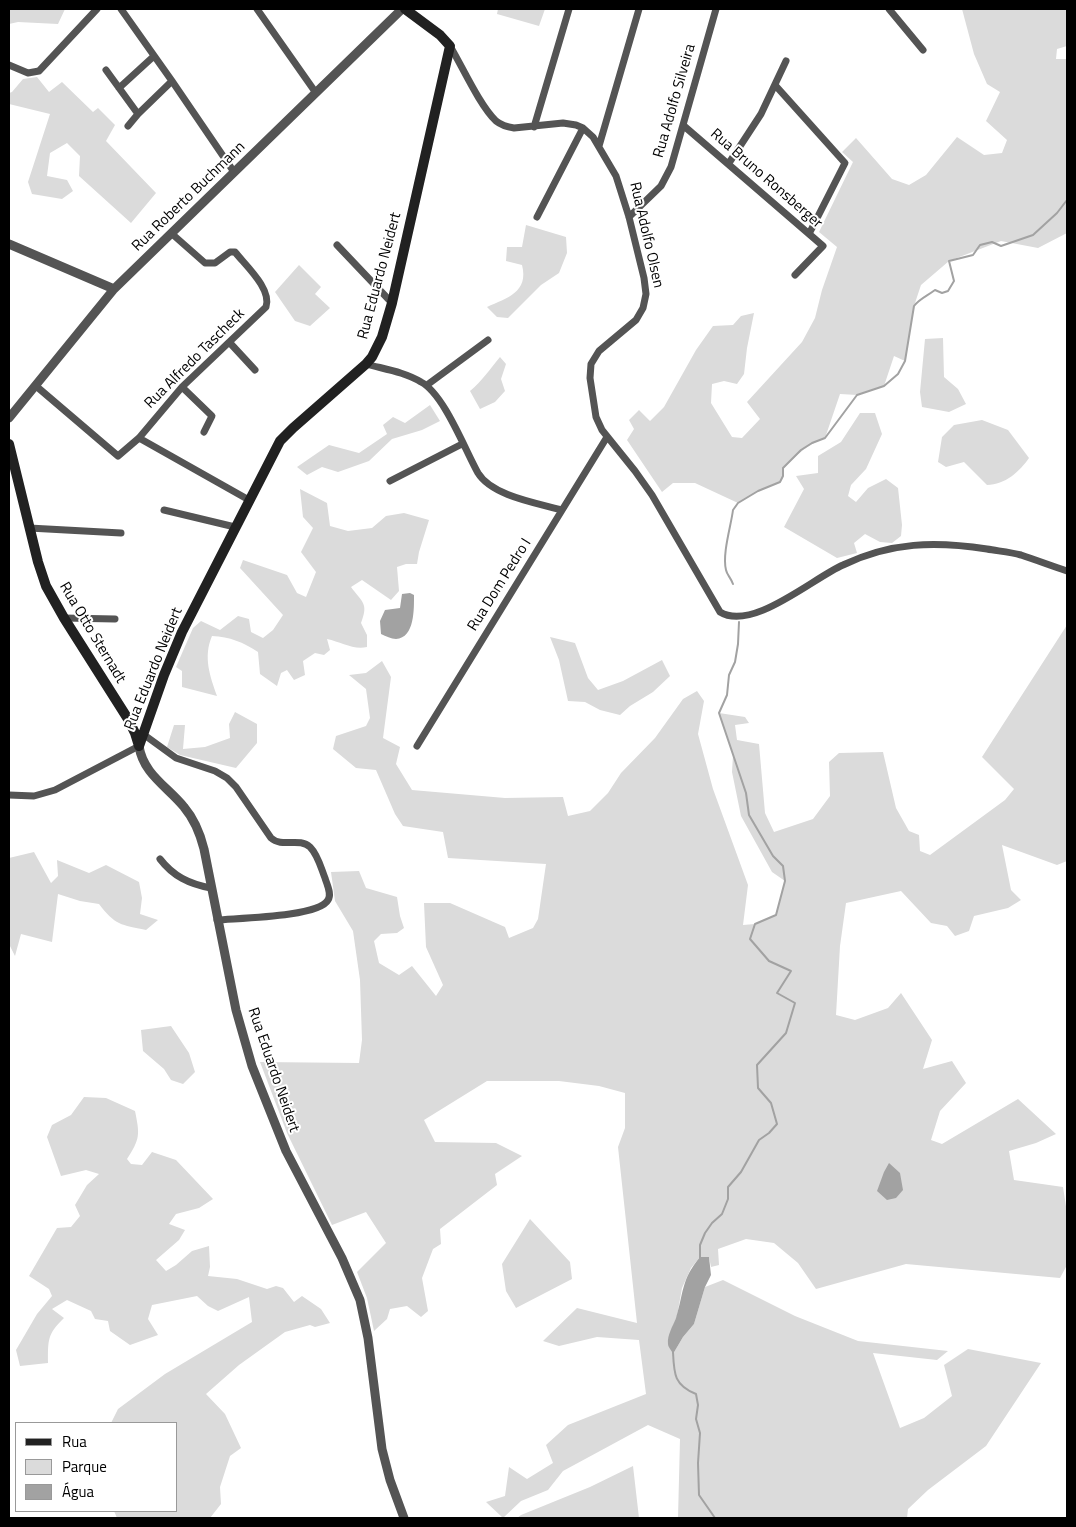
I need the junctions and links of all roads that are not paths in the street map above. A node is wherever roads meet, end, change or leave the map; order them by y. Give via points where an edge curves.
1 (97, 9) edge
2 (121, 9) edge
3 (257, 9) edge
4 (403, 9) edge
5 (569, 9) edge
6 (639, 9) edge
7 (716, 9) edge
8 (889, 9) edge
9 (450, 46) junction
10 (923, 50) dead end
11 (154, 56) junction
12 (786, 61) dead end
13 (9, 65) edge
14 (106, 70) dead end
15 (172, 81) junction
16 (774, 85) junction
17 (119, 88) junction
18 (316, 93) junction
19 (138, 114) junction
20 (128, 126) dead end
21 (684, 126) junction
22 (534, 127) junction
23 (583, 128) junction
24 (599, 146) junction
25 (729, 163) junction
26 (234, 172) junction
27 (537, 217) dead end
28 (629, 217) junction
29 (171, 233) junction
30 (809, 234) junction
31 (9, 244) edge
32 (337, 245) dead end
33 (795, 275) dead end
34 (114, 289) junction
35 (392, 303) junction
36 (488, 340) dead end
37 (230, 343) junction
38 (366, 364) junction
39 (255, 370) dead end
40 (427, 385) junction
41 (36, 386) junction
42 (182, 387) junction
43 (9, 418) edge
44 (204, 432) dead end
45 (607, 437) junction
46 (139, 438) junction
47 (9, 444) edge
48 (462, 444) junction
49 (390, 482) dead end
50 (250, 500) junction
51 (164, 510) dead end
52 (562, 510) junction
53 (235, 527) junction
54 (29, 528) junction
55 (120, 533) dead end
56 (1067, 572) edge
57 (64, 618) junction
58 (115, 619) dead end
59 (143, 734) junction
60 (139, 746) junction
61 (417, 746) dead end
62 (9, 795) edge
63 (160, 859) dead end
64 (211, 888) junction
65 (217, 920) junction
66 (404, 1518) edge

1 - 13 street via 39,71 28,73
2 - 11 street
3 - 18 street
4 - 9 main road
4 - 18 street, Rua Roberto Buchmann
5 - 22 street
6 - 24 street
7 - 21 street, Rua Adolfo Silveira
8 - 10 street
9 - 22 street via 497,121 508,127
9 - 35 main road, Rua Eduardo Neidert
11 - 15 street
11 - 17 street
12 - 16 street
14 - 17 street
15 - 19 street
15 - 26 street
16 - 25 street via 761,114
16 - 30 street via 846,163
17 - 19 street
18 - 26 street, Rua Roberto Buchmann
19 - 20 street
21 - 25 street, Rua Bruno Ronsberger
21 - 28 street, Rua Adolfo Silveira via 666,178
22 - 23 street via 570,123
23 - 24 street, Rua Adolfo Olsen
23 - 27 street
24 - 28 street, Rua Adolfo Olsen via 616,176
25 - 30 street, Rua Bruno Ronsberger
26 - 29 street, Rua Roberto Buchmann
28 - 45 street, Rua Adolfo Olsen via 646,294 636,320 599,351 591,364 596,417
29 - 34 street, Rua Roberto Buchmann
29 - 37 street, Rua Alfredo Tascheck via 205,263 215,263 235,252 266,294 266,307
30 - 33 street, Rua Bruno Ronsberger via 823,246
31 - 34 street
32 - 35 street
34 - 41 street, Rua Roberto Buchmann
35 - 38 main road, Rua Eduardo Neidert via 379,344
36 - 40 street
37 - 39 street
37 - 42 street, Rua Alfredo Tascheck
38 - 40 street
38 - 50 main road, Rua Eduardo Neidert via 286,435
40 - 48 street via 438,398
41 - 43 street, Rua Roberto Buchmann
41 - 46 street, Rua Alfredo Tascheck via 118,456
42 - 44 street via 212,416
42 - 46 street, Rua Alfredo Tascheck
45 - 52 street, Rua Dom Pedro I
45 - 56 street, Rua Adolfo Olsen via 652,496 716,608 725,615 738,617 755,613 842,565 873,552 911,544 954,544 1010,553
46 - 50 street
47 - 54 main road, Rua Otto Sternadt
48 - 49 street
48 - 52 street via 486,484 512,496
50 - 53 main road, Rua Eduardo Neidert
51 - 53 street
52 - 61 street, Rua Dom Pedro I
53 - 59 main road, Rua Eduardo Neidert via 176,646
54 - 55 street
54 - 57 main road, Rua Otto Sternadt via 46,586
57 - 58 street
57 - 60 main road, Rua Otto Sternadt via 128,719
59 - 60 main road, Rua Eduardo Neidert
59 - 65 street via 176,758 215,770 227,778 274,841 301,843 315,853 329,892 328,900 317,909
60 - 62 street via 55,790 34,796
60 - 64 street, Rua Eduardo Neidert via 147,769 184,806 198,830
63 - 64 street via 186,882
64 - 65 street, Rua Eduardo Neidert
65 - 66 street, Rua Eduardo Neidert via 236,1010 252,1066 283,1144 360,1300 385,1464

